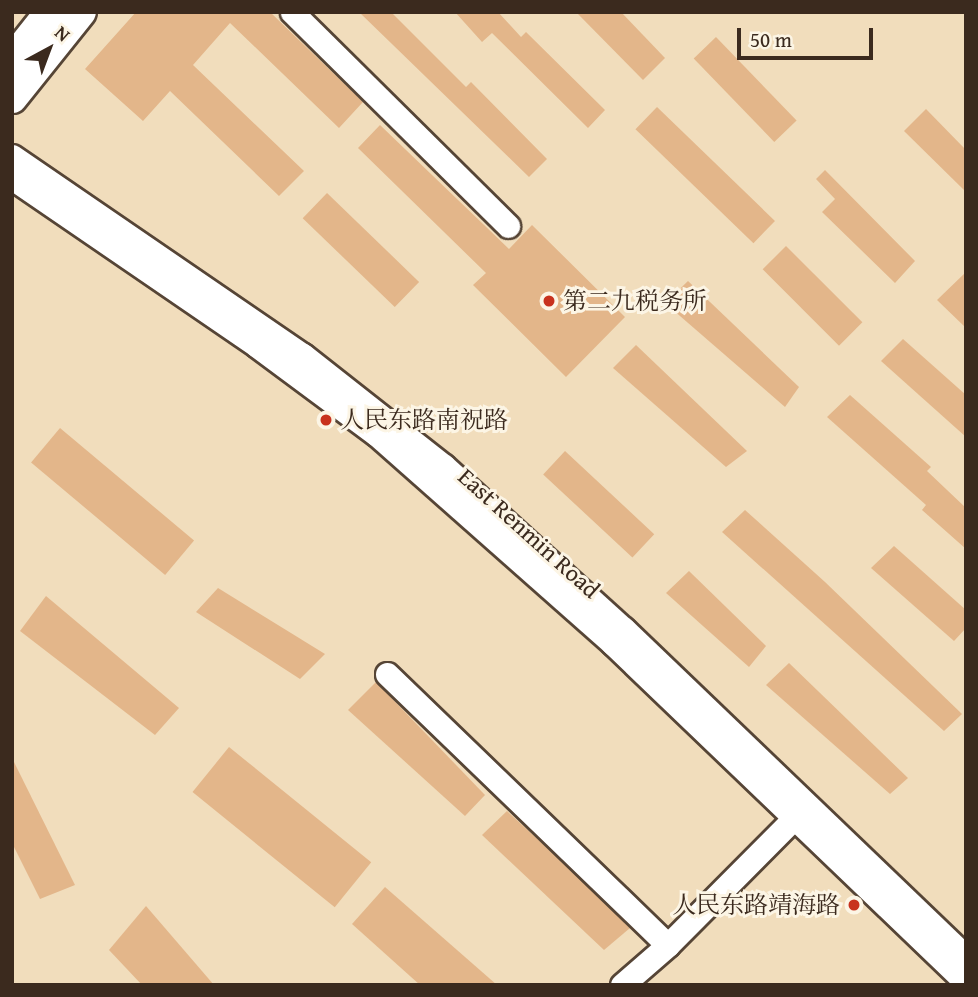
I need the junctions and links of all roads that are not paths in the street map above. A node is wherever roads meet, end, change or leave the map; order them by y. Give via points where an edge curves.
1 (50, 12) edge
2 (81, 12) edge
3 (292, 12) edge
4 (14, 56) edge
5 (12, 98) edge
6 (12, 156) edge
7 (12, 178) edge
8 (508, 226) dead end
9 (387, 674) dead end
10 (794, 818) junction
11 (668, 945) junction
12 (966, 957) edge
13 (966, 983) edge
14 (622, 985) edge

1 - 4 main road
2 - 5 main road
3 - 8 street
6 - 12 street, East Renmin Road via 303,355 435,459 615,621
7 - 10 street, East Renmin Road via 266,352 377,435 566,601
9 - 11 street
10 - 11 street
10 - 13 street, East Renmin Road
11 - 14 street

